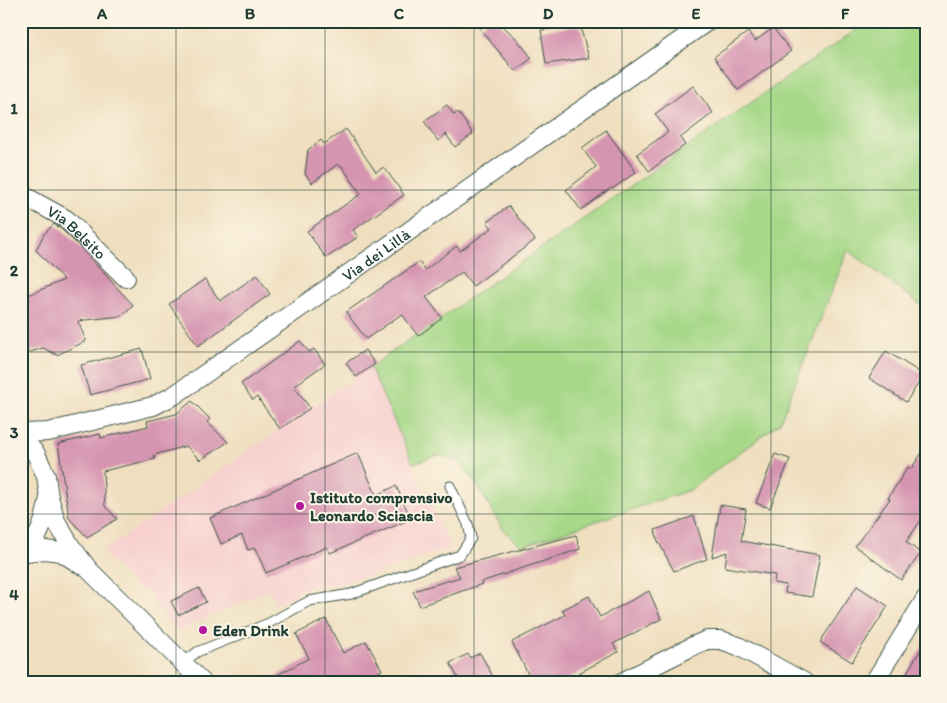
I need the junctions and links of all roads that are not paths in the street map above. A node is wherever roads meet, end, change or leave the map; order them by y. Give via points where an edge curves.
1 (708, 21) edge
2 (21, 194) edge
3 (126, 278) dead end
4 (22, 432) edge
5 (450, 486) dead end
6 (49, 497) junction
7 (23, 553) edge
8 (89, 570) junction
9 (926, 598) edge
10 (183, 663) junction
11 (202, 682) edge
12 (622, 682) edge
13 (804, 682) edge
14 (874, 682) edge

1 - 4 street, Via dei Lillà via 173,396 153,406 48,432
2 - 3 street, Via Belsito via 66,219
4 - 6 street via 46,476
5 - 10 lane via 471,538 460,555 351,594 309,601 269,623 197,652
6 - 7 street via 46,517 38,536
6 - 8 street via 56,521
7 - 8 street via 61,552
8 - 10 street
9 - 14 street
10 - 11 street
12 - 13 street via 695,645 707,640 721,640

